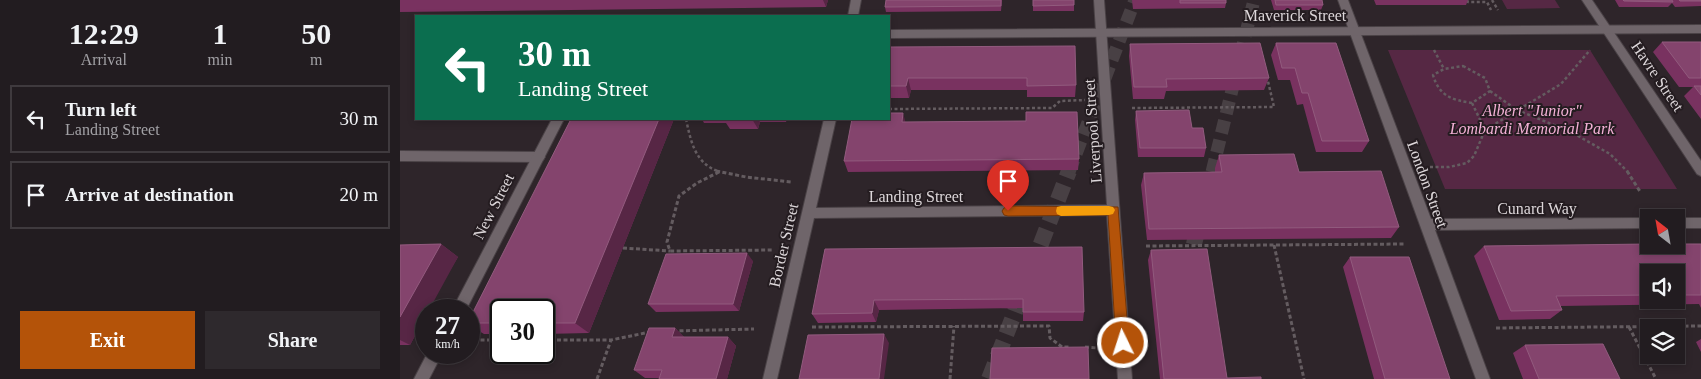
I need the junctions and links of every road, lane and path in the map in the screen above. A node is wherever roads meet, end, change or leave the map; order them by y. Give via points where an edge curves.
1 (856, 0) edge
2 (1099, 0) edge
3 (1343, 0) edge
4 (1467, 0) edge
5 (1492, 0) edge
6 (1587, 0) edge
7 (1495, 5) dead end
8 (1491, 11) dead end
9 (853, 15) edge
10 (1607, 29) junction
11 (1701, 29) edge
12 (1355, 31) junction
13 (1102, 32) junction
14 (890, 34) edge
15 (1432, 46) dead end
16 (1592, 47) dead end
17 (1444, 69) junction
18 (1266, 73) edge
19 (1490, 90) junction
20 (1084, 100) dead end
21 (1472, 103) junction
22 (890, 108) edge
23 (1132, 108) dead end
24 (1518, 110) junction
25 (557, 120) edge
26 (686, 120) edge
27 (830, 120) edge
28 (1485, 130) junction
29 (400, 156) edge
30 (539, 156) junction
31 (1430, 167) dead end
32 (1701, 171) edge
33 (719, 172) junction
34 (791, 182) dead end
35 (1641, 193) dead end
36 (1114, 210) junction
37 (808, 213) junction
38 (1640, 223) edge
39 (1685, 223) edge
40 (1701, 223) edge
41 (1426, 225) junction
42 (1405, 244) dead end
43 (1274, 245) junction
44 (1146, 246) dead end
45 (623, 248) dead end
46 (774, 250) dead end
47 (670, 251) junction
48 (465, 299) edge
49 (954, 326) junction
50 (1701, 326) edge
51 (812, 327) edge
52 (1629, 327) junction
53 (1496, 328) dead end
54 (754, 329) dead end
55 (657, 331) edge
56 (667, 331) edge
57 (555, 340) edge
58 (611, 340) junction
59 (1071, 347) edge
60 (1080, 347) edge
61 (1097, 348) dead end
62 (429, 364) edge
63 (421, 379) edge
64 (596, 379) edge
65 (770, 379) edge
66 (950, 379) edge
67 (1125, 379) edge
68 (1304, 379) edge
69 (1483, 379) edge
70 (1656, 379) edge

1 - 9 street
2 - 13 street, Liverpool Street
3 - 12 street, London Street
4 - 8 path via 1487,2
5 - 7 path
6 - 10 street, Havre Street
10 - 11 street, Maverick Street
10 - 12 street, Maverick Street
10 - 32 street, Havre Street
12 - 13 street, Maverick Street
12 - 41 street, London Street
13 - 14 street, Maverick Street
13 - 36 street, Liverpool Street
15 - 17 path
16 - 24 path via 1561,84
17 - 19 path via 1463,66 1484,78
17 - 21 path via 1433,75 1436,87 1448,99
18 - 23 path via 1274,107
19 - 21 path
19 - 24 path
20 - 22 path via 1060,101 1052,108
21 - 28 path
24 - 28 path
24 - 35 path via 1571,132 1610,154 1629,173
25 - 30 street, New Street
26 - 33 path via 688,134 703,164
27 - 37 street, Border Street
28 - 31 path via 1474,156 1467,163
29 - 30 street
30 - 48 street, New Street
33 - 34 path
33 - 47 path via 678,196 667,242
36 - 37 street, Landing Street
36 - 67 street, Liverpool Street
37 - 65 street, Border Street
38 - 41 street, Cunard Way
39 - 40 street
41 - 69 street, London Street
42 - 43 path
43 - 44 path
43 - 68 path
45 - 47 path
46 - 47 path
49 - 51 path
49 - 59 path via 1049,326 1050,338 1062,347
49 - 66 path
50 - 52 path
52 - 53 path
52 - 70 path
54 - 56 path
55 - 58 path
57 - 58 path
58 - 64 path
60 - 61 path
62 - 63 street

